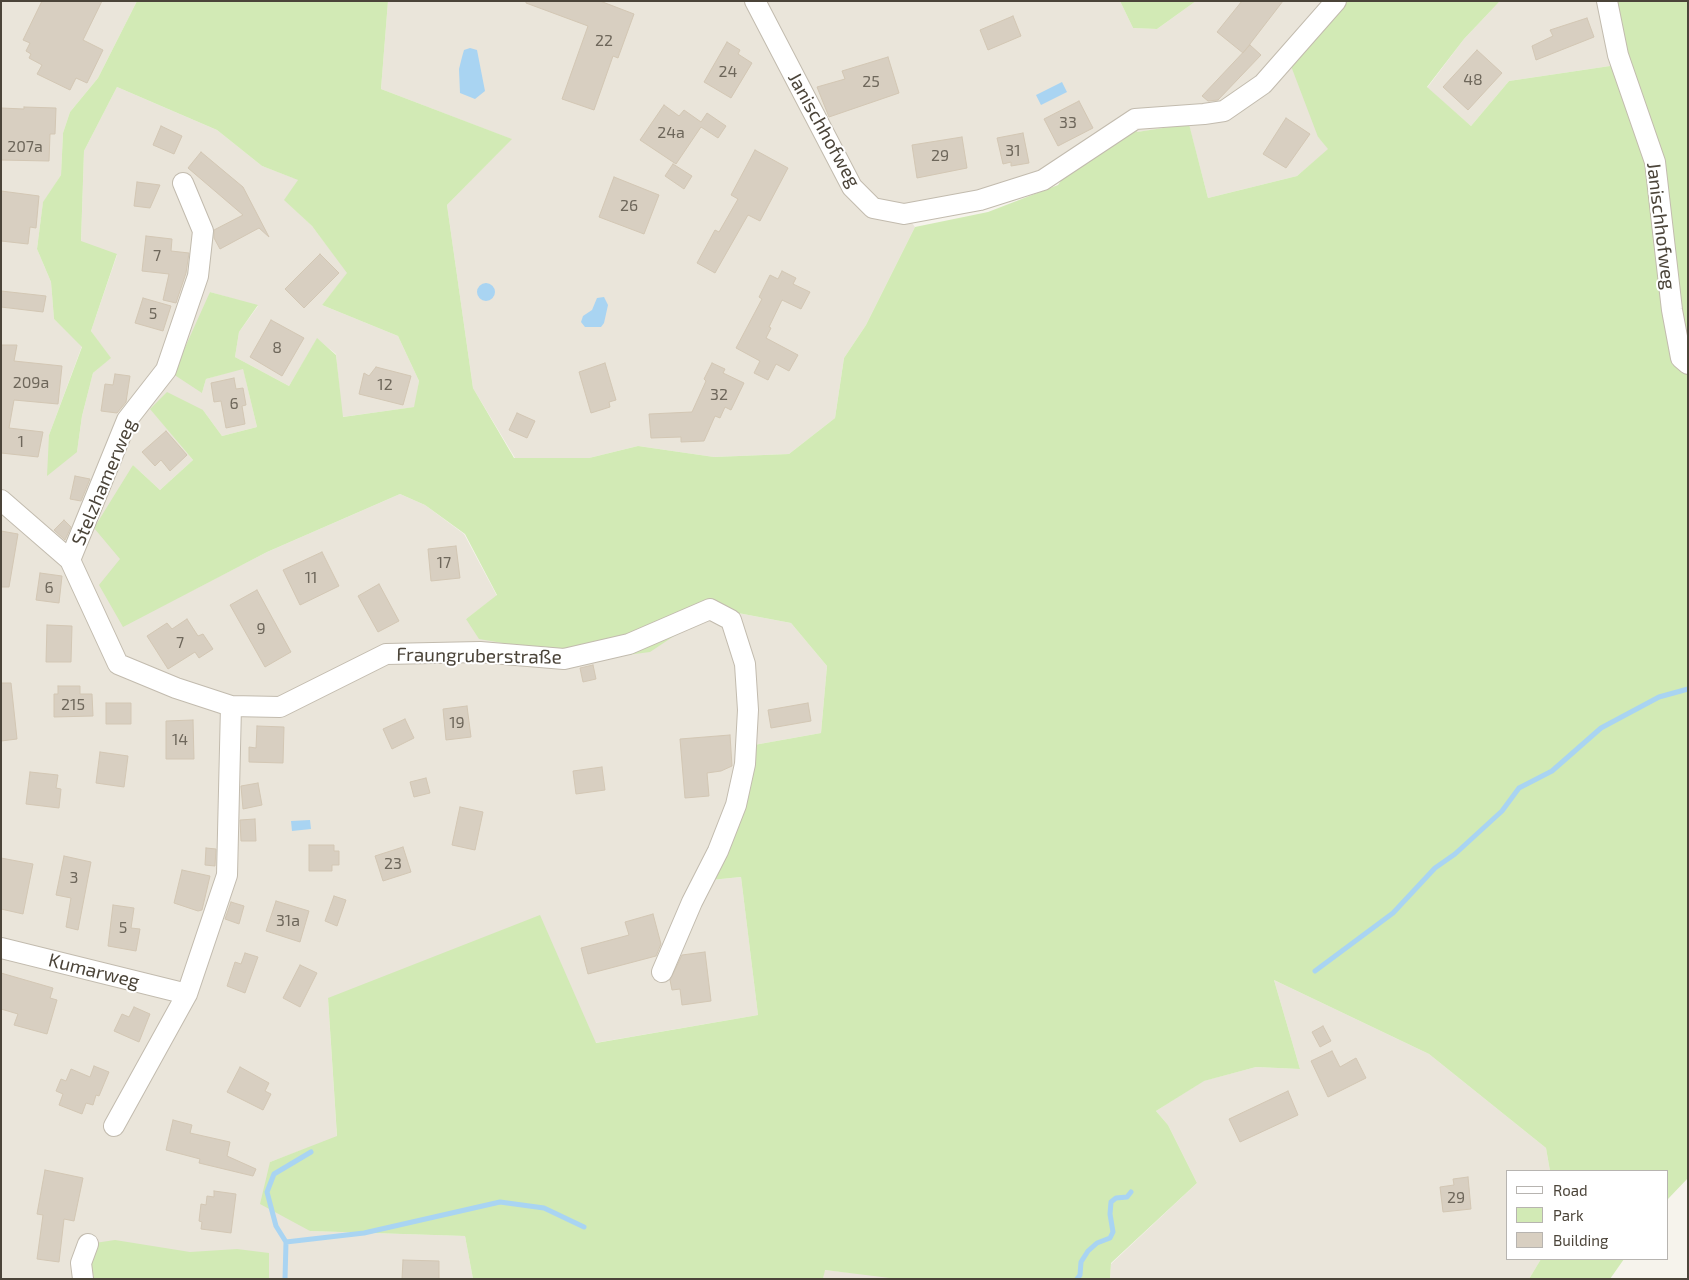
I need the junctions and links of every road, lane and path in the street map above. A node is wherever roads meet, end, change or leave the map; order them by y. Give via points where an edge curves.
1 (755, 1) edge
2 (1336, 1) edge
3 (1607, 1) edge
4 (183, 183) dead end
5 (1688, 364) edge
6 (1, 500) edge
7 (70, 560) junction
8 (231, 706) junction
9 (1, 948) edge
10 (662, 972) dead end
11 (187, 994) junction
12 (114, 1126) dead end
13 (88, 1244) dead end
14 (83, 1279) edge

1 - 2 street, Janischhofweg via 852,187 873,208 904,214 980,200 1043,180 1134,119 1224,111 1263,84
3 - 5 street, Janischhofweg via 1618,55 1655,162 1672,310 1681,358
4 - 7 street, Stelzhamerweg via 203,231 198,276 166,370 127,420
6 - 7 street, Fraungruberstraße
7 - 8 street, Fraungruberstraße via 118,664
8 - 10 street, Fraungruberstraße via 280,707 386,654 480,652 564,659 629,644 710,609 731,620 745,664 748,710 745,764 736,805 718,852
8 - 11 street via 227,875
9 - 11 street, Kumarweg
11 - 12 street
13 - 14 street via 81,1263

